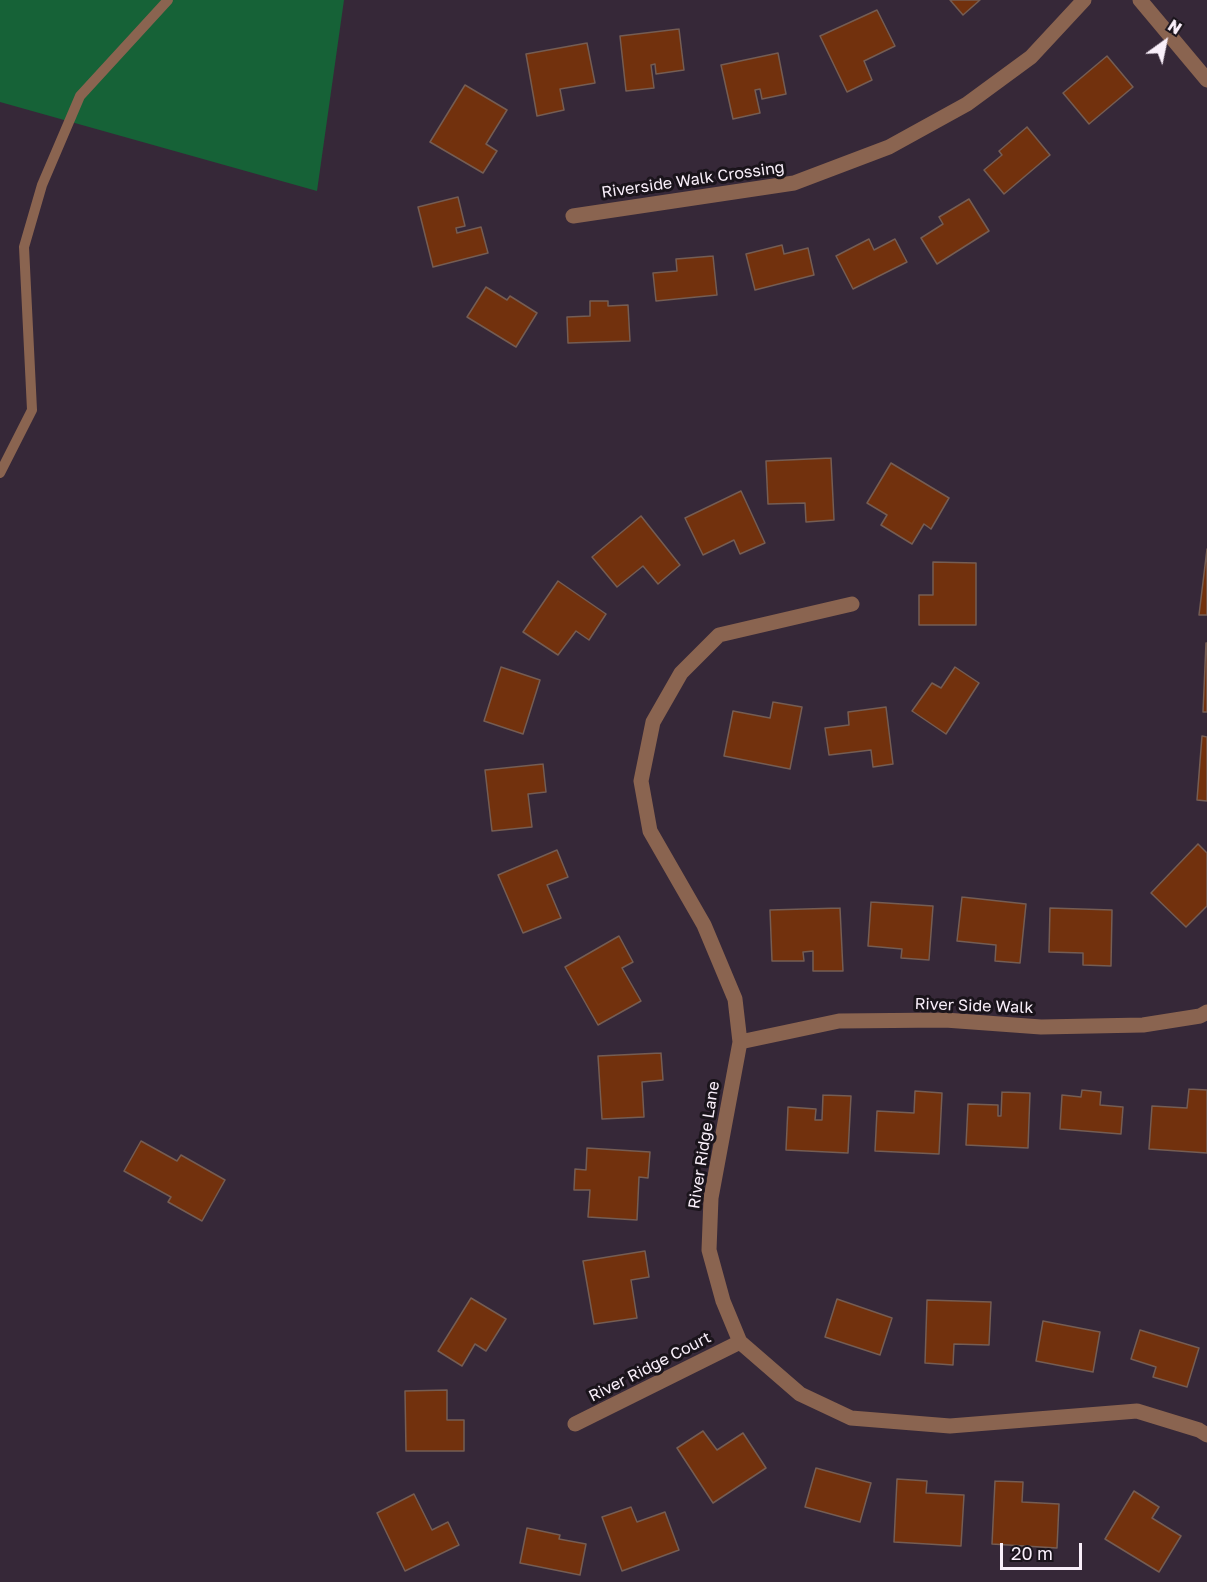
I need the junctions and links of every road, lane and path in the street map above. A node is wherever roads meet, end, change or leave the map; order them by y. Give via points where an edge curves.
1 (168, 0) edge
2 (1084, 0) edge
3 (1140, 0) edge
4 (1207, 80) edge
5 (573, 216) dead end
6 (0, 473) edge
7 (852, 604) dead end
8 (1207, 1012) edge
9 (740, 1042) junction
10 (740, 1342) junction
11 (575, 1424) dead end
12 (1207, 1435) edge

1 - 6 lane via 80,96 42,185 24,247 32,410
2 - 5 street, Riverside Walk Crossing via 1031,57 967,104 889,147 794,183
3 - 4 street
7 - 9 street, River Ridge Lane via 719,635 681,673 653,722 641,781 650,831 704,925 735,999
8 - 9 street, River Side Walk via 1143,1025 1041,1027 945,1020 839,1021
9 - 10 street, River Ridge Lane via 711,1198 709,1250
10 - 11 street, River Ridge Court
10 - 12 street, River Ridge Lane via 800,1394 851,1418 950,1426 1137,1411

